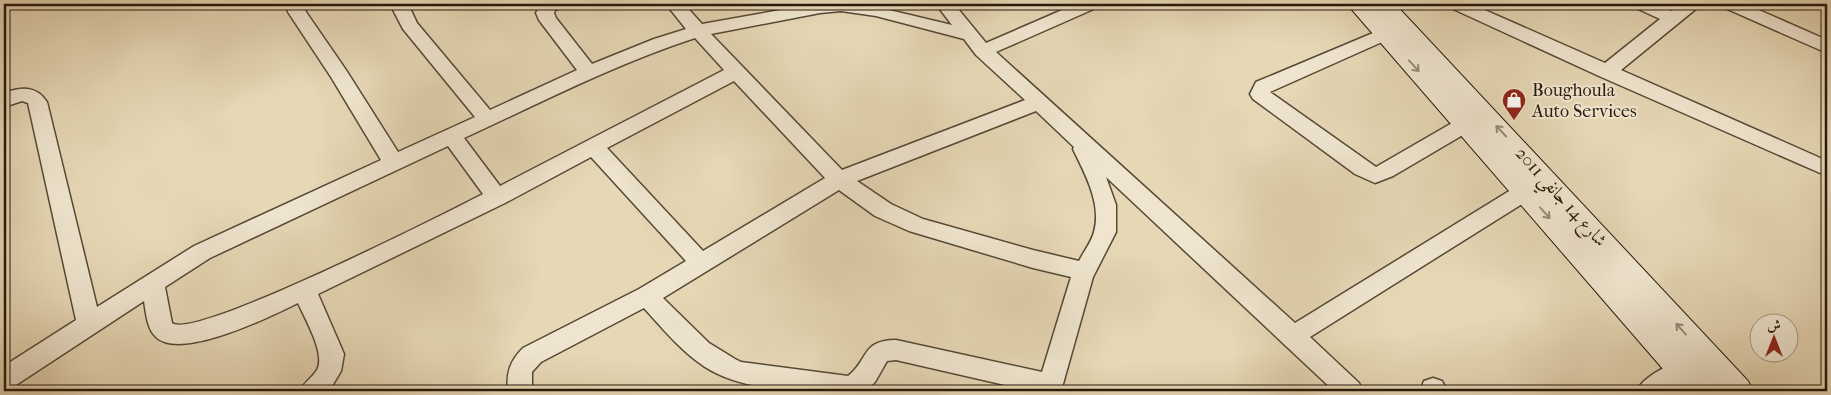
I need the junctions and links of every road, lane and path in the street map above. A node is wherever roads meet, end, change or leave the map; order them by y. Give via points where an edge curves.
1 (295, 4) edge
2 (399, 4) edge
3 (555, 4) edge
4 (675, 4) edge
5 (945, 4) edge
6 (1090, 4) edge
7 (1358, 4) edge
8 (1383, 4) edge
9 (1457, 4) edge
10 (1642, 4) edge
11 (1691, 4) edge
12 (1731, 4) edge
13 (1672, 18) junction
14 (698, 31) junction
15 (1385, 34) junction
16 (969, 35) junction
17 (1827, 47) edge
18 (983, 51) junction
19 (737, 71) junction
20 (589, 72) junction
21 (1606, 72) junction
22 (4, 100) edge
23 (1039, 102) junction
24 (486, 119) junction
25 (1466, 124) junction
26 (451, 135) junction
27 (1078, 138) junction
28 (594, 147) junction
29 (393, 162) junction
30 (1827, 169) edge
31 (839, 180) junction
32 (1526, 191) junction
33 (497, 197) junction
34 (700, 262) junction
35 (1085, 270) junction
36 (153, 282) junction
37 (304, 289) junction
38 (647, 296) junction
39 (88, 324) junction
40 (1293, 336) junction
41 (1696, 365) junction
42 (4, 379) edge
43 (1050, 388) edge
44 (312, 391) edge
45 (520, 391) edge
46 (1350, 391) edge
47 (1649, 391) edge
48 (1702, 391) edge
49 (1737, 391) edge

1 - 29 street via 297,12
2 - 24 street via 409,25
3 - 20 street via 548,7 545,14
4 - 14 street
5 - 16 street
6 - 18 street
7 - 15 main road, شارع 14 جانفي 2011
41 -> 8 main road, شارع 14 جانفي 2011
9 - 21 street
10 - 13 street
11 - 13 street
12 - 17 street
13 - 21 street
14 - 16 street via 841,6 876,10
14 - 19 street
14 - 20 street
15 -> 25 main road, شارع 14 جانفي 2011
15 - 25 street via 1263,87 1260,94 1374,175
16 - 18 street
18 - 23 street
19 - 28 street
19 - 31 street
20 - 24 street
21 - 30 street
22 - 39 street via 29,94 37,102
23 - 27 street
23 - 31 street
24 - 26 street
25 - 32 main road, شارع 14 جانفي 2011
26 - 29 street
26 - 33 street
27 - 35 street via 1106,205 1106,226 1101,242
27 - 40 street
28 - 33 street
28 - 34 street
29 - 36 street via 202,252
31 - 34 street
31 - 35 street via 883,210 918,225 1032,259
32 - 40 street
32 -> 41 main road, شارع 14 جانفي 2011
33 - 37 street
34 - 38 street
35 - 43 street
36 - 37 street via 160,325 166,332 176,335 230,322
36 - 39 street
37 - 44 street via 332,354 327,377
38 - 43 street via 704,353 726,368 740,372 849,387 864,380 883,351 896,350
38 - 45 street via 532,355 521,366 518,377
39 - 42 street
40 - 46 street
41 - 47 street
41 - 48 main road, شارع 14 جانفي 2011
41 - 49 main road, شارع 14 جانفي 2011

